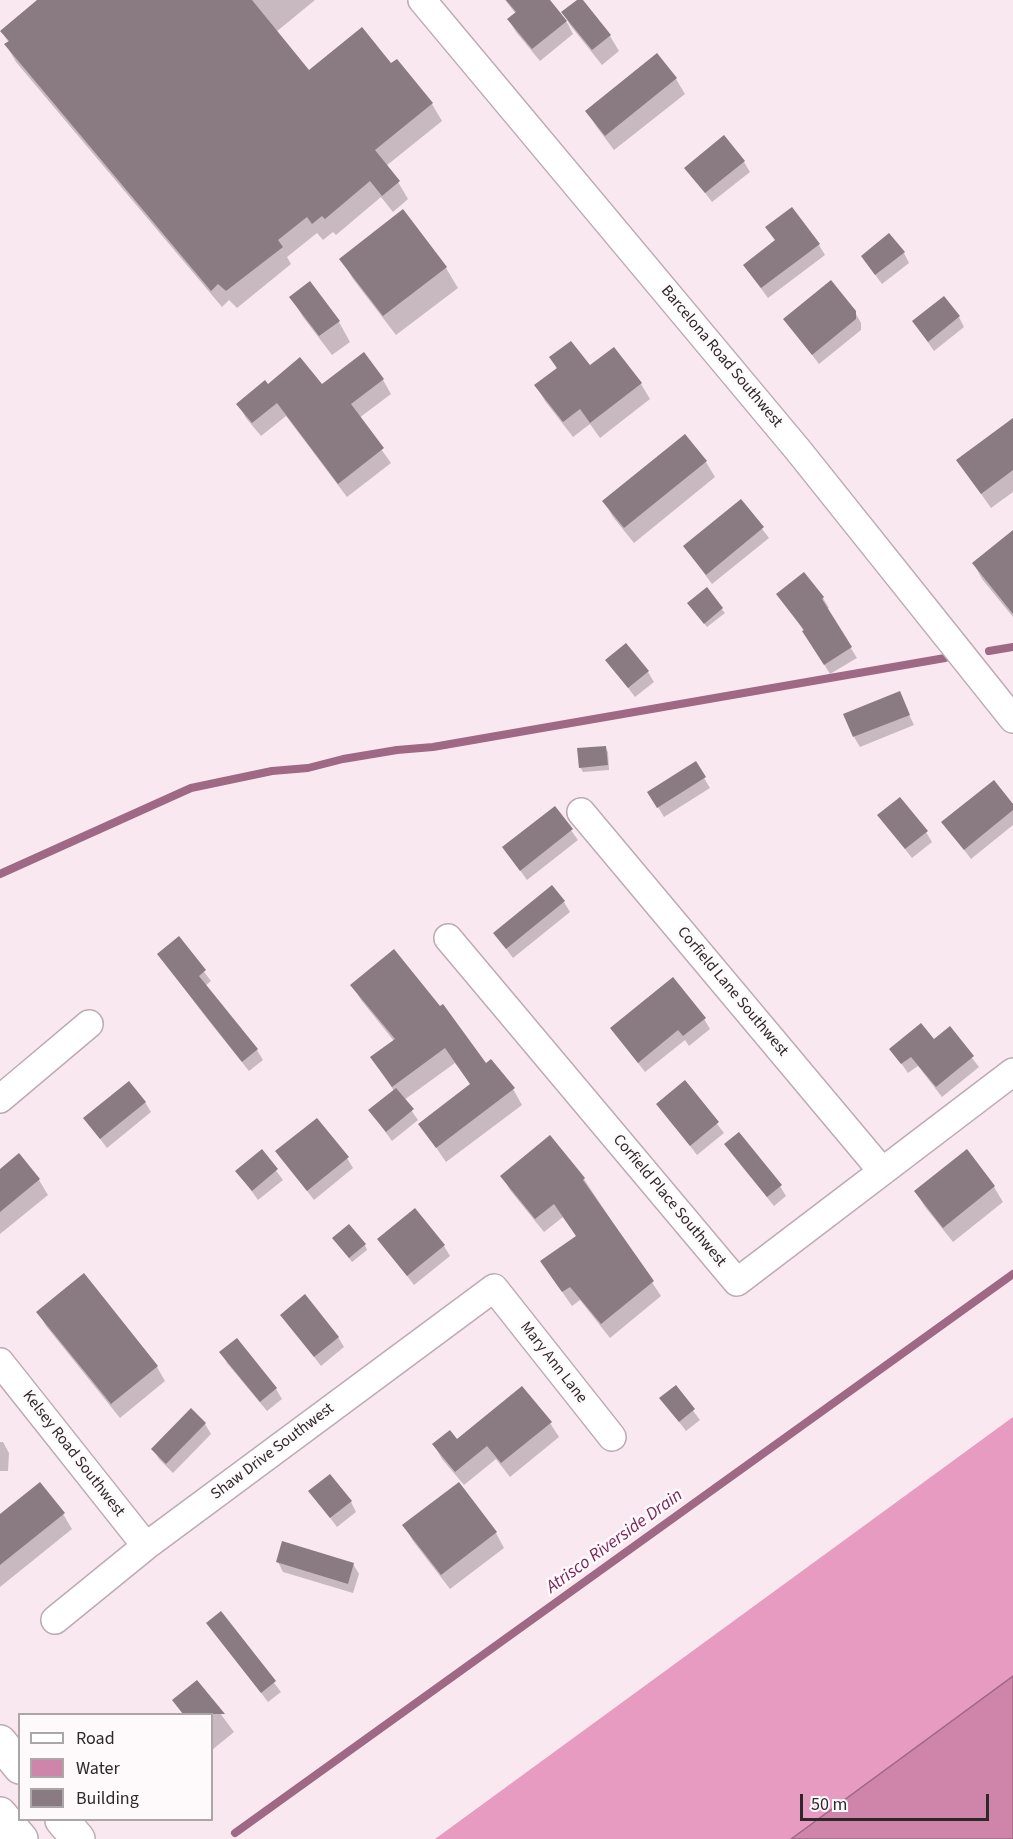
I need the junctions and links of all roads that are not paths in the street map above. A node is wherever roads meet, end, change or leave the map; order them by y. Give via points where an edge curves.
1 (422, 0) edge
2 (1013, 719) edge
3 (581, 812) dead end
4 (448, 938) dead end
5 (89, 1024) dead end
6 (1013, 1072) edge
7 (0, 1099) edge
8 (882, 1171) junction
9 (494, 1288) joint
10 (0, 1362) edge
11 (612, 1437) dead end
12 (146, 1546) junction
13 (55, 1620) dead end
14 (0, 1742) edge
15 (18, 1764) edge
16 (0, 1814) edge
17 (63, 1821) edge
18 (21, 1839) edge
19 (78, 1839) edge

1 - 2 street, Barcelona Road Southwest via 798,450
3 - 8 street, Corfield Lane Southwest
4 - 8 street, Corfield Place Southwest via 737,1282
5 - 7 street
6 - 8 street, Corfield Place Southwest
9 - 11 street, Mary Ann Lane
9 - 12 street, Shaw Drive Southwest
10 - 12 street, Kelsey Road Southwest
12 - 13 street, Shaw Drive Southwest
14 - 15 main road
16 - 18 main road
17 - 19 main road

